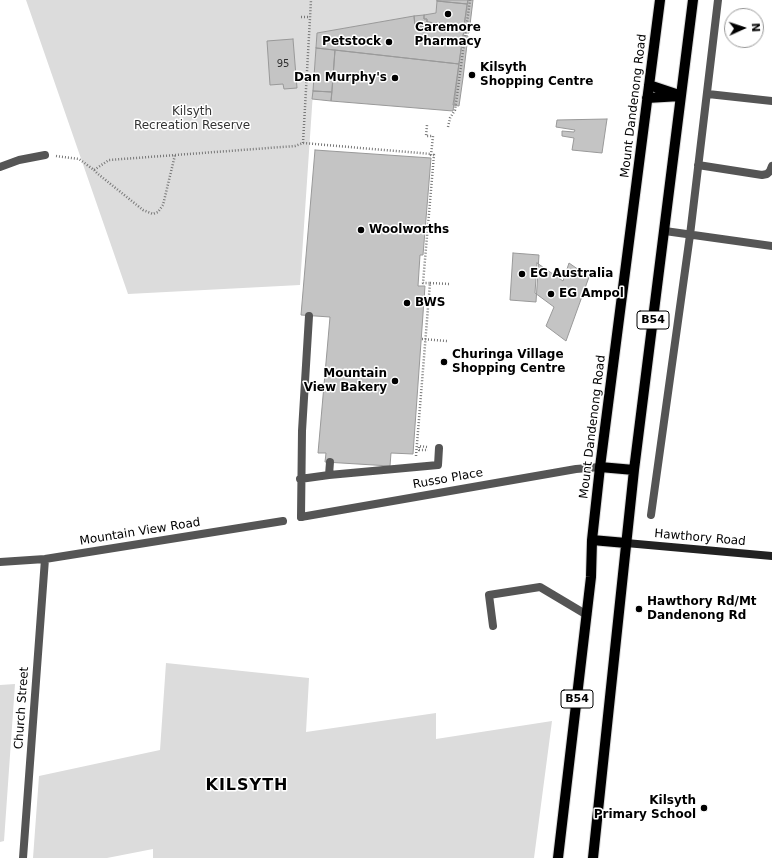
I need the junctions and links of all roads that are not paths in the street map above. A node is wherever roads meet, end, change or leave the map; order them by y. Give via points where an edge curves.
1 (660, 0) edge
2 (693, 0) edge
3 (718, 0) edge
4 (649, 85) junction
5 (708, 94) junction
6 (681, 96) junction
7 (647, 98) junction
8 (772, 101) edge
9 (45, 155) road end
10 (698, 165) junction
11 (772, 166) edge
12 (0, 167) edge
13 (665, 231) junction
14 (690, 235) junction
15 (772, 246) edge
16 (309, 316) dead end
17 (439, 448) road end
18 (330, 462) dead end
19 (600, 467) junction
20 (634, 470) junction
21 (329, 475) junction
22 (300, 479) junction
23 (651, 515) dead end
24 (283, 521) dead end
25 (592, 540) junction
26 (626, 543) junction
27 (772, 556) edge
28 (45, 559) junction
29 (0, 562) edge
30 (587, 615) junction
31 (494, 626) dead end
32 (23, 858) edge
33 (558, 858) edge
34 (593, 858) edge

1 - 4 main road, Mount Dandenong Road
2 - 6 main road, B54
3 - 5 street
4 - 6 main road
4 - 7 main road, Mount Dandenong Road
5 - 8 street
5 - 10 street
6 - 7 main road
6 - 13 main road, B54
7 - 19 main road, Mount Dandenong Road / B54
9 - 12 street
10 - 11 street via 762,175 767,174
10 - 14 street
13 - 14 street
13 - 20 main road, B54
14 - 15 street
14 - 23 street
16 - 22 street
17 - 21 street via 438,465
18 - 21 street
19 - 20 main road
19 - 22 street, Russo Place via 300,517
19 - 25 main road, Mount Dandenong Road / B54
20 - 26 main road, B54
21 - 22 street
24 - 28 street, Mountain View Road
25 - 26 main road
25 - 30 main road, Mount Dandenong Road / B54
26 - 27 main road, Hawthory Road
26 - 34 main road, B54
28 - 29 street, Mountain View Road
28 - 32 street, Church Street
30 - 31 street via 540,587 489,595
30 - 33 main road, Mount Dandenong Road / B54

